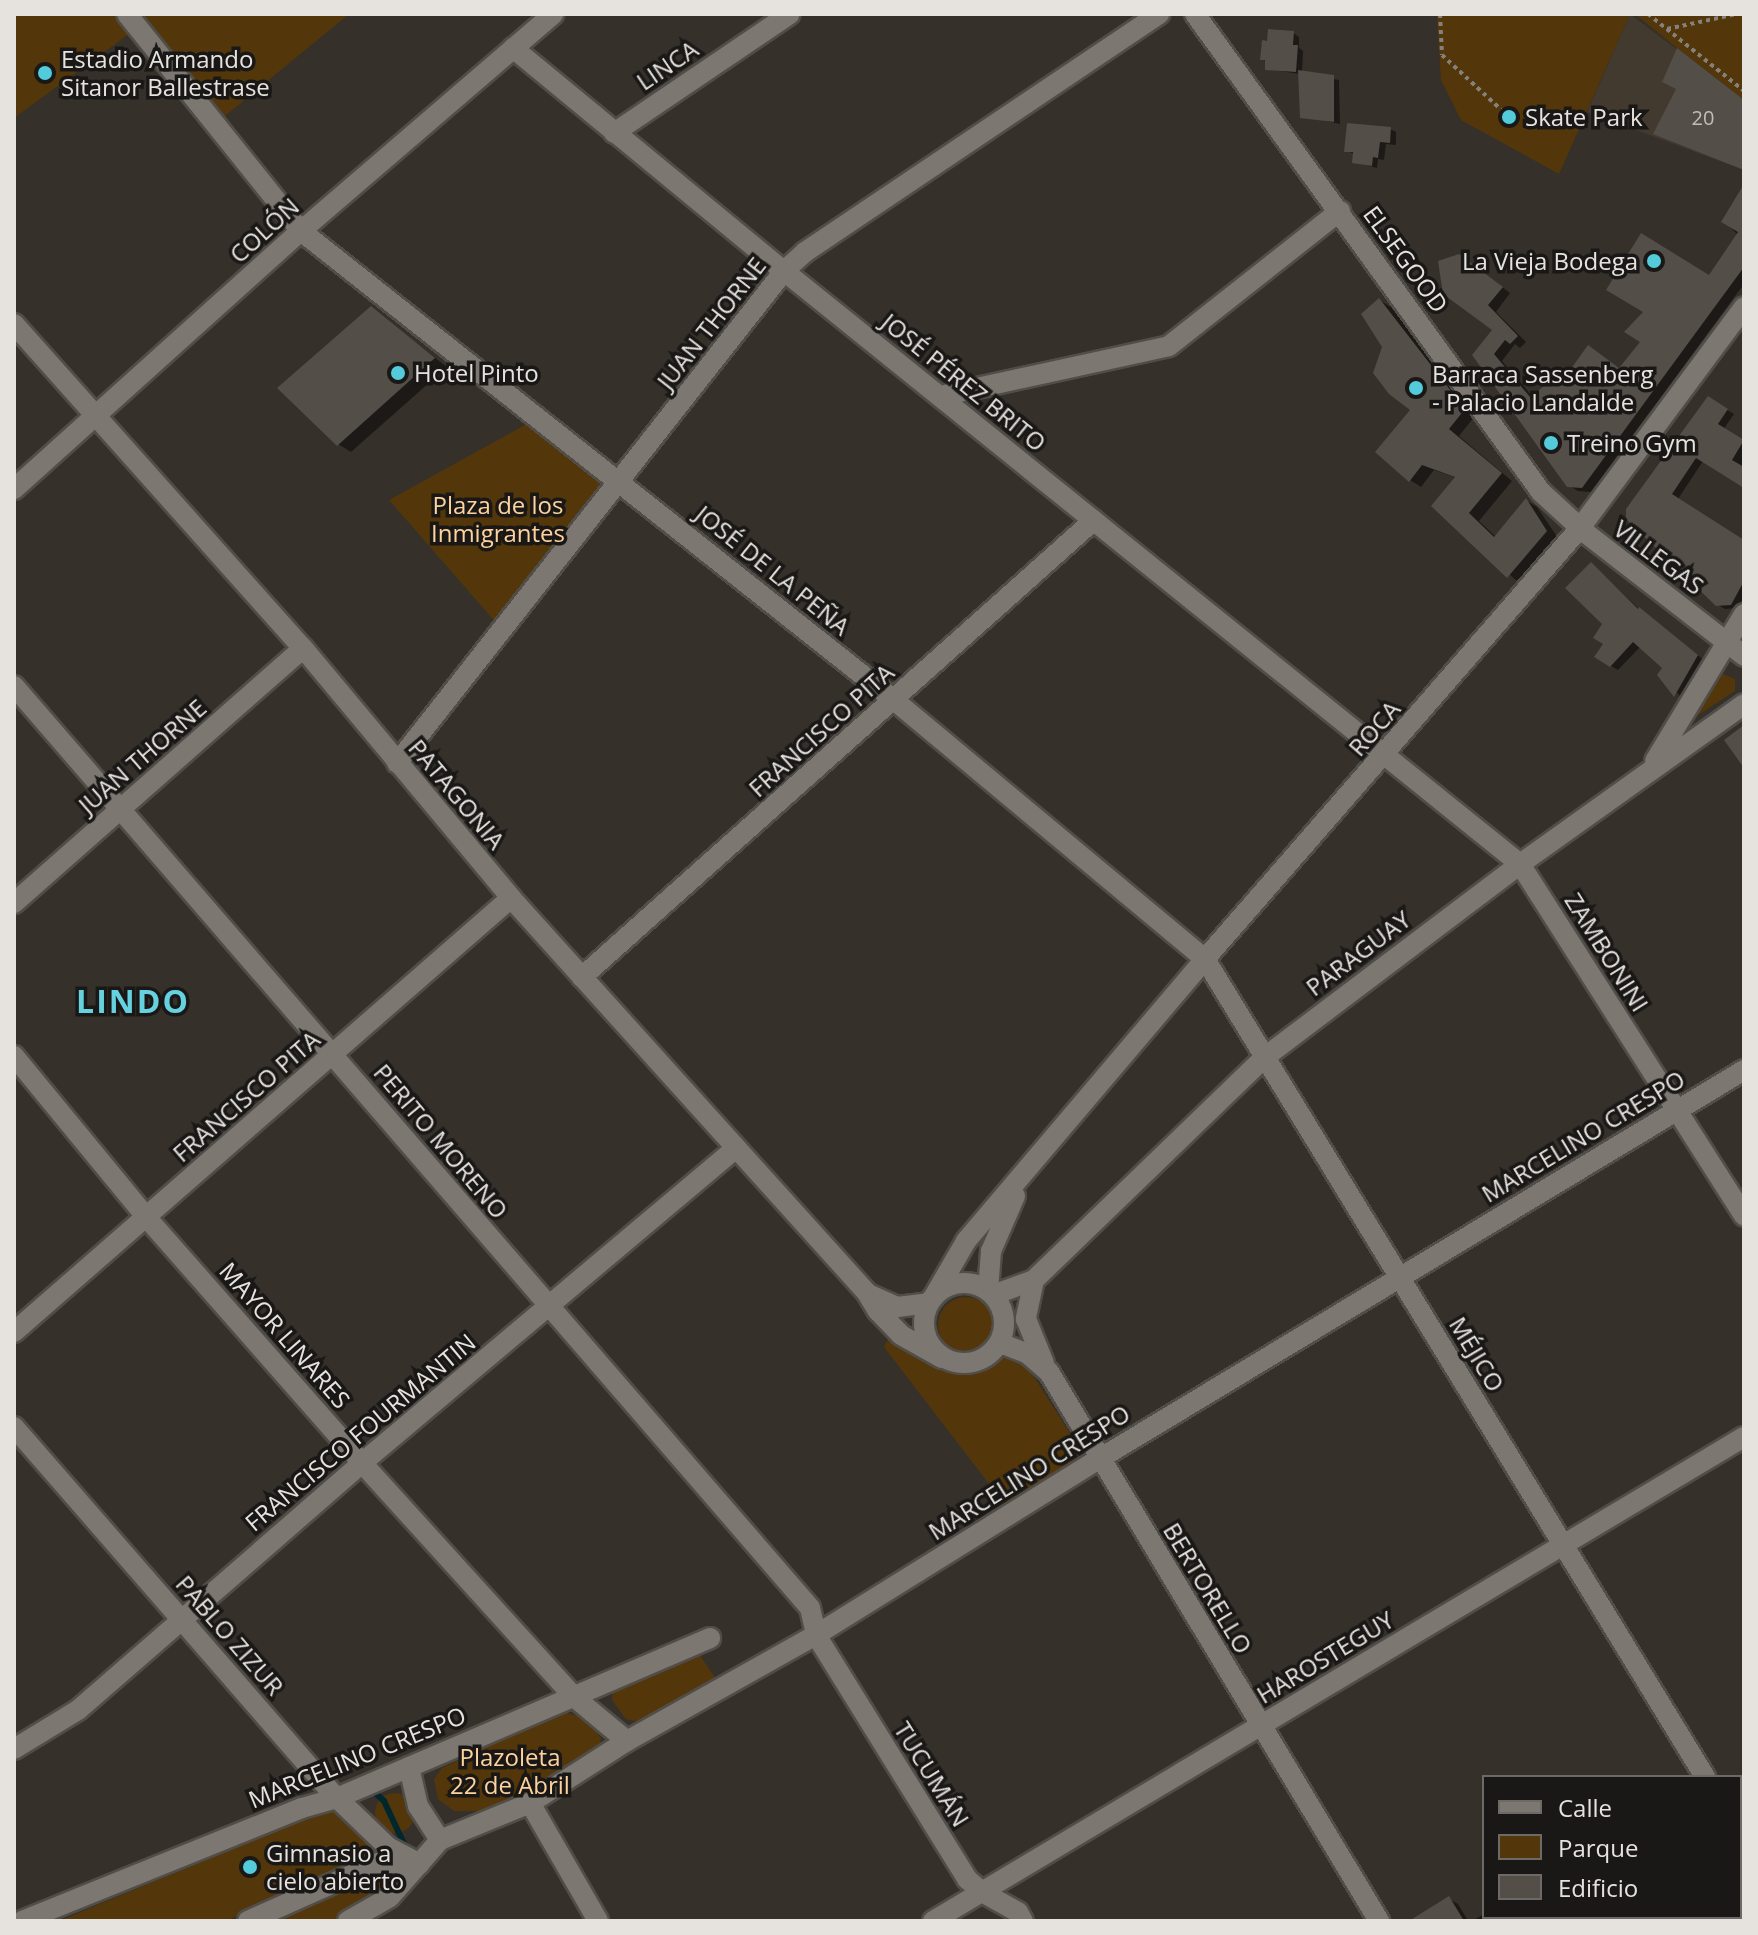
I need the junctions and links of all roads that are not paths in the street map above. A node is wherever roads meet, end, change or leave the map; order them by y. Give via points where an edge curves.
1 (127, 14) edge
2 (553, 14) edge
3 (790, 14) edge
4 (1159, 14) edge
5 (1195, 14) edge
6 (513, 48) junction
7 (614, 133) junction
8 (1340, 211) junction
9 (301, 231) junction
10 (784, 271) junction
11 (1744, 307) edge
12 (14, 324) edge
13 (940, 396) junction
14 (96, 416) junction
15 (621, 481) junction
16 (14, 489) edge
17 (1094, 520) junction
18 (1580, 528) junction
19 (1744, 614) edge
20 (303, 648) junction
21 (1736, 649) edge
22 (14, 686) edge
23 (894, 700) junction
24 (1744, 704) edge
25 (1385, 755) junction
26 (397, 763) junction
27 (1649, 771) junction
28 (121, 809) junction
29 (1520, 864) junction
30 (511, 898) junction
31 (14, 903) edge
32 (1205, 959) junction
33 (582, 977) junction
34 (334, 1054) junction
35 (14, 1056) edge
36 (1265, 1057) junction
37 (1744, 1070) edge
38 (1677, 1110) junction
39 (736, 1148) junction
40 (1027, 1171) junction
41 (1744, 1216) edge
42 (147, 1218) junction
43 (1399, 1277) junction
44 (1034, 1280) junction
45 (867, 1293) junction
46 (991, 1293) junction
47 (931, 1300) junction
48 (548, 1308) junction
49 (14, 1332) edge
50 (1000, 1343) junction
51 (942, 1358) junction
52 (1049, 1372) junction
53 (14, 1427) edge
54 (1744, 1437) edge
55 (1099, 1459) junction
56 (362, 1463) junction
57 (1564, 1546) junction
58 (181, 1619) junction
59 (816, 1635) junction
60 (710, 1638) dead end
61 (573, 1696) junction
62 (1261, 1725) junction
63 (627, 1741) junction
64 (14, 1749) edge
65 (409, 1767) junction
66 (1704, 1775) edge
67 (337, 1798) junction
68 (530, 1803) junction
69 (440, 1840) junction
70 (420, 1864) junction
71 (982, 1892) junction
72 (22, 1921) edge
73 (248, 1921) edge
74 (348, 1921) edge
75 (598, 1921) edge
76 (933, 1921) edge
77 (1023, 1921) edge
78 (1379, 1921) edge

1 - 9 street, JOSÉ DE LA PEÑA
2 - 6 street, COLÓN
3 - 7 street, LINCA
4 - 10 street, JUAN THORNE
5 - 8 street, ELSEGOOD
6 - 7 street, JOSÉ PÉREZ BRITO
6 - 9 street, COLÓN
7 - 10 street, JOSÉ PÉREZ BRITO
8 - 13 street via 1169,346
8 - 18 street, ELSEGOOD via 1541,492
9 - 14 street, COLÓN
9 - 15 street, JOSÉ DE LA PEÑA
10 - 13 street, JOSÉ PÉREZ BRITO
10 - 15 street, JUAN THORNE
11 - 18 street, ROCA
12 - 14 street, PATAGONIA
13 - 17 street, JOSÉ PÉREZ BRITO
14 - 16 street, COLÓN
14 - 20 street, PATAGONIA
15 - 23 street, JOSÉ DE LA PEÑA
15 - 26 street, JUAN THORNE
17 - 23 street, FRANCISCO PITA
17 - 25 street, JOSÉ PÉREZ BRITO
18 - 21 street, VILLEGAS
18 - 25 street, ROCA
19 - 21 street
20 - 26 street, PATAGONIA
20 - 28 street, JUAN THORNE
21 - 27 street
22 - 28 street, PERITO MORENO
23 - 32 street, JOSÉ DE LA PEÑA
23 - 33 street, FRANCISCO PITA
24 - 27 street, PARAGUAY
25 - 29 street, ZAMBONINI
25 - 32 street, ROCA
26 - 30 street, PATAGONIA
27 - 29 street, PARAGUAY
28 - 31 street, JUAN THORNE
28 - 34 street, PERITO MORENO
29 - 36 street, PARAGUAY
29 - 38 street, ZAMBONINI
30 - 33 street, PATAGONIA
30 - 34 street, FRANCISCO PITA
32 - 36 street, MÉJICO
32 - 40 street, ROCA
33 - 39 street, PATAGONIA
34 - 42 street, FRANCISCO PITA
34 - 48 street, PERITO MORENO
35 - 42 street, MAYOR LINARES
36 - 43 street, MÉJICO
36 - 44 street, PARAGUAY
37 - 38 street, MARCELINO CRESPO
38 - 41 street, ZAMBONINI
38 - 43 street, MARCELINO CRESPO
39 - 45 street, PATAGONIA
39 - 48 street, FRANCISCO FOURMANTIN
40 - 46 street via 991,1251
40 - 47 street via 966,1241
42 - 49 street, FRANCISCO PITA
42 - 56 street, MAYOR LINARES
43 - 55 street, MARCELINO CRESPO
43 - 57 street, MÉJICO
44 - 46 street, PARAGUAY
44 - 52 street via 1026,1319
45 - 47 street, PATAGONIA via 897,1307
45 - 51 street, PATAGONIA via 901,1335
46 - 47 street via 969,1283 955,1284
46 - 50 street via 1004,1317
47 - 51 street via 926,1337
48 - 56 street, FRANCISCO FOURMANTIN
48 - 59 street, PERITO MORENO via 810,1608
50 - 51 street via 968,1364
50 - 52 street, BERTORELLO via 1028,1354
52 - 55 street, BERTORELLO
53 - 58 street, PABLO ZIZUR
54 - 57 street, HAROSTEGUY
55 - 59 street, MARCELINO CRESPO
55 - 62 street, BERTORELLO
56 - 58 street, FRANCISCO FOURMANTIN
56 - 61 street, MAYOR LINARES
57 - 62 street, HAROSTEGUY
57 - 66 street, MÉJICO
58 - 64 street, FRANCISCO FOURMANTIN via 78,1710
58 - 67 street, PABLO ZIZUR
59 - 63 street, MARCELINO CRESPO
59 - 71 street, TUCUMÁN via 967,1879
60 - 61 street, MARCELINO CRESPO
61 - 63 street, MAYOR LINARES
61 - 65 street, MARCELINO CRESPO
62 - 71 street, HAROSTEGUY
62 - 78 street, BERTORELLO
63 - 68 street, MARCELINO CRESPO
65 - 67 street, MARCELINO CRESPO
65 - 69 street via 418,1806
67 - 70 street, PABLO ZIZUR via 388,1847
67 - 72 street, MARCELINO CRESPO
68 - 69 street, MARCELINO CRESPO
68 - 75 street
69 - 70 street, MARCELINO CRESPO
70 - 73 street via 378,1863
70 - 74 street, MARCELINO CRESPO via 390,1897
71 - 76 street, HAROSTEGUY
71 - 77 street, TUCUMÁN via 1018,1912

